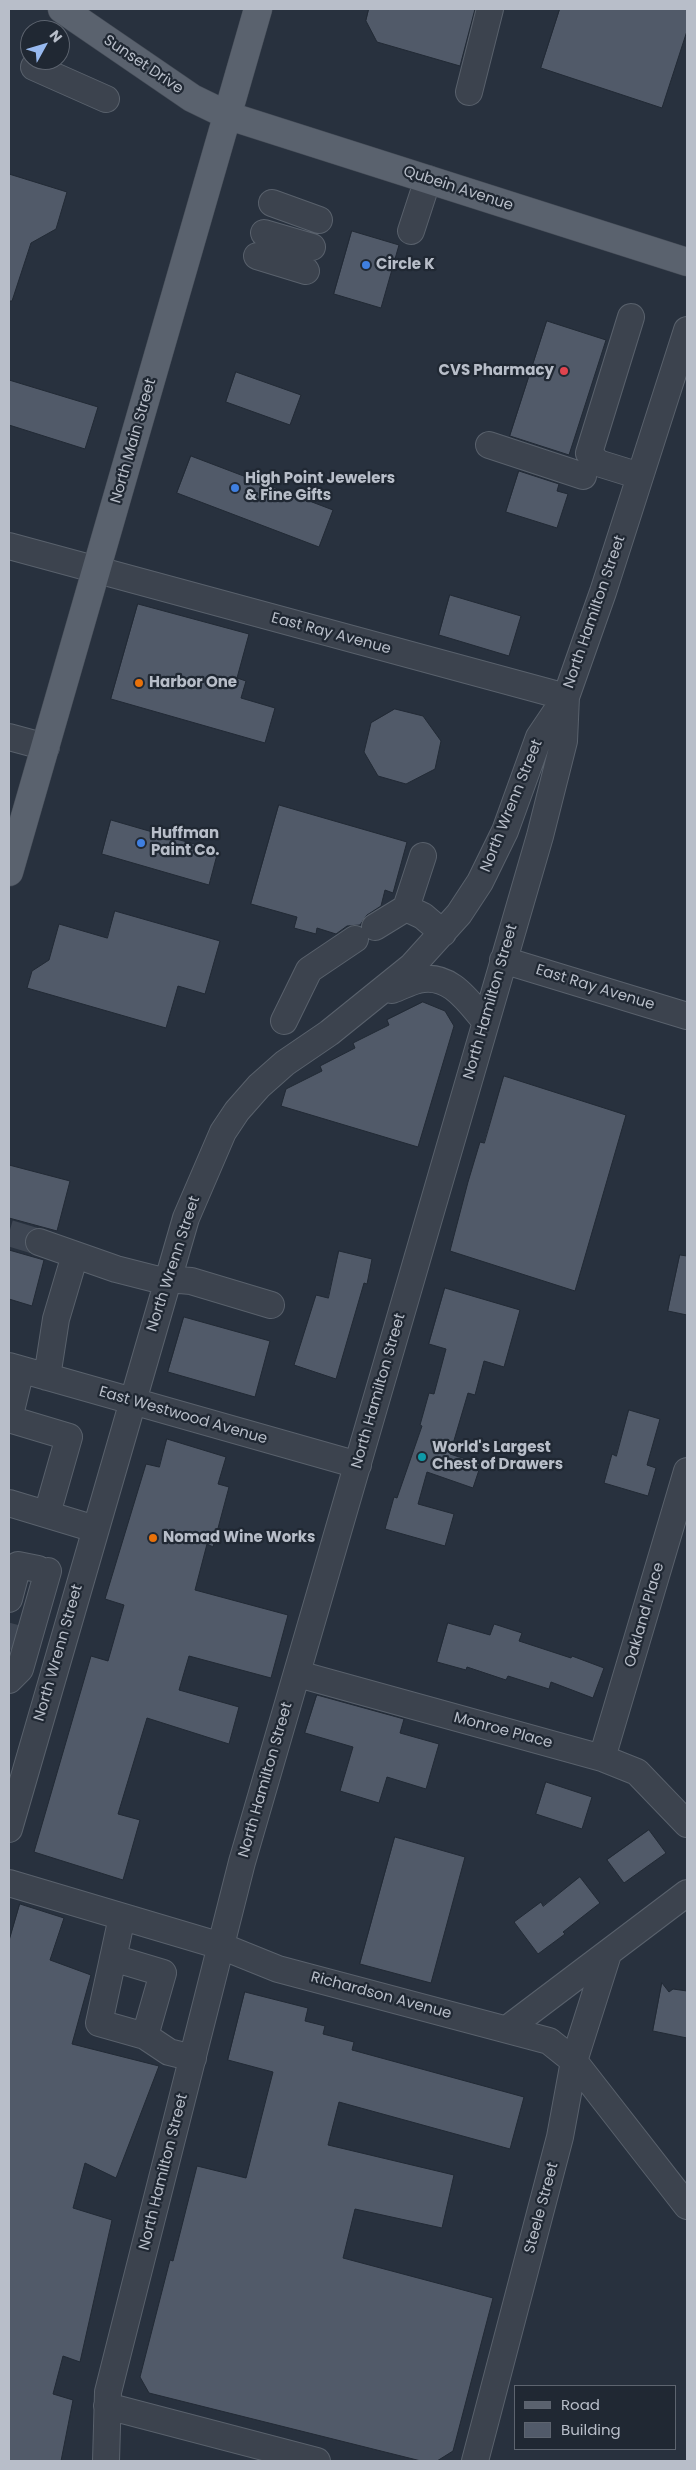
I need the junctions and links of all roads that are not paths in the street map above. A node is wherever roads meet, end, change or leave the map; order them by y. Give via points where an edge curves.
1 (62, 9) edge
2 (258, 9) edge
3 (490, 9) edge
4 (39, 70) edge
5 (469, 92) dead end
6 (106, 99) dead end
7 (229, 116) junction
8 (428, 179) junction
9 (272, 203) dead end
10 (319, 220) dead end
11 (411, 231) dead end
12 (261, 244) dead end
13 (309, 259) dead end
14 (687, 262) edge
15 (631, 317) dead end
16 (687, 330) edge
17 (489, 445) dead end
18 (583, 476) dead end
19 (640, 476) junction
20 (9, 546) edge
21 (96, 571) junction
22 (566, 697) junction
23 (9, 737) edge
24 (46, 747) junction
25 (16, 822) edge
26 (422, 856) dead end
27 (9, 872) edge
28 (406, 908) junction
29 (443, 933) junction
30 (503, 960) junction
31 (371, 999) junction
32 (687, 1016) edge
33 (284, 1021) dead end
34 (485, 1021) junction
35 (39, 1242) tunnel mouth
36 (75, 1254) junction
37 (167, 1281) junction
38 (271, 1305) dead end
39 (15, 1368) edge
40 (47, 1377) junction
41 (132, 1402) junction
42 (9, 1419) edge
43 (358, 1465) junction
44 (687, 1472) edge
45 (9, 1502) edge
46 (47, 1514) junction
47 (95, 1529) junction
48 (9, 1599) tunnel mouth
49 (298, 1674) junction
50 (9, 1680) edge
51 (602, 1758) junction
52 (687, 1824) edge
53 (9, 1829) edge
54 (9, 1883) edge
55 (687, 1892) edge
56 (122, 1917) junction
57 (221, 1946) junction
58 (608, 1954) junction
59 (113, 1958) junction
60 (507, 2029) junction
61 (145, 2036) junction
62 (193, 2058) junction
63 (574, 2061) junction
64 (687, 2206) edge
65 (107, 2406) junction
66 (106, 2461) edge
67 (316, 2461) edge
68 (475, 2461) edge

1 - 7 main road, Sunset Drive via 192,98
2 - 7 main road, North Main Street
3 - 5 street
4 - 6 street
7 - 8 main road, Qubein Avenue
7 - 21 main road, North Main Street
8 - 11 street
8 - 14 main road, Qubein Avenue
9 - 10 street
12 - 13 street
15 - 19 street via 589,453 598,463
16 - 19 street, North Hamilton Street
17 - 18 street
19 - 22 street, North Hamilton Street
20 - 21 street, East Ray Avenue
21 - 22 street, East Ray Avenue
21 - 24 main road, North Main Street
22 - 29 street, North Wrenn Street via 539,737 505,831 480,882
22 - 30 street, North Hamilton Street via 564,741
23 - 24 street
24 - 25 main road, North Main Street
25 - 27 main road, North Main Street
26 - 28 street
28 - 29 street via 423,916
28 - 33 street via 309,970
29 - 31 street, North Wrenn Street via 412,966
30 - 32 street, East Ray Avenue
30 - 34 street, North Hamilton Street
31 - 34 street via 430,978 458,989
31 - 37 street, North Wrenn Street via 329,1034 285,1063 237,1111 223,1132 186,1218
34 - 43 street, North Hamilton Street
35 - 36 street
36 - 37 street via 116,1269
36 - 40 street via 56,1319
37 - 38 street via 191,1281
37 - 41 street, North Wrenn Street
39 - 40 street, East Westwood Avenue
39 - 42 street
40 - 41 street, East Westwood Avenue
41 - 43 street, East Westwood Avenue
41 - 47 street, North Wrenn Street
42 - 46 street via 69,1437
43 - 49 street, North Hamilton Street
44 - 51 street, Oakland Place
45 - 46 street
46 - 47 street
47 - 53 street, North Wrenn Street
48 - 50 street via 18,1565 43,1570 20,1669
49 - 51 street, Monroe Place
49 - 57 street, North Hamilton Street via 242,1862
51 - 52 street, Monroe Place via 637,1772
54 - 56 street, Richardson Avenue
55 - 58 street
56 - 57 street, Richardson Avenue
56 - 59 street
57 - 60 street, Richardson Avenue via 278,1969
57 - 62 street, North Hamilton Street
58 - 60 street
58 - 63 street, Steele Street
59 - 61 street via 99,2023
59 - 61 street via 163,1973
60 - 63 street, Richardson Avenue via 549,2041
61 - 62 street via 169,2052
62 - 65 street, North Hamilton Street
63 - 64 street, Richardson Avenue
63 - 68 street, Steele Street via 560,2137
65 - 66 street, North Hamilton Street
65 - 67 street

